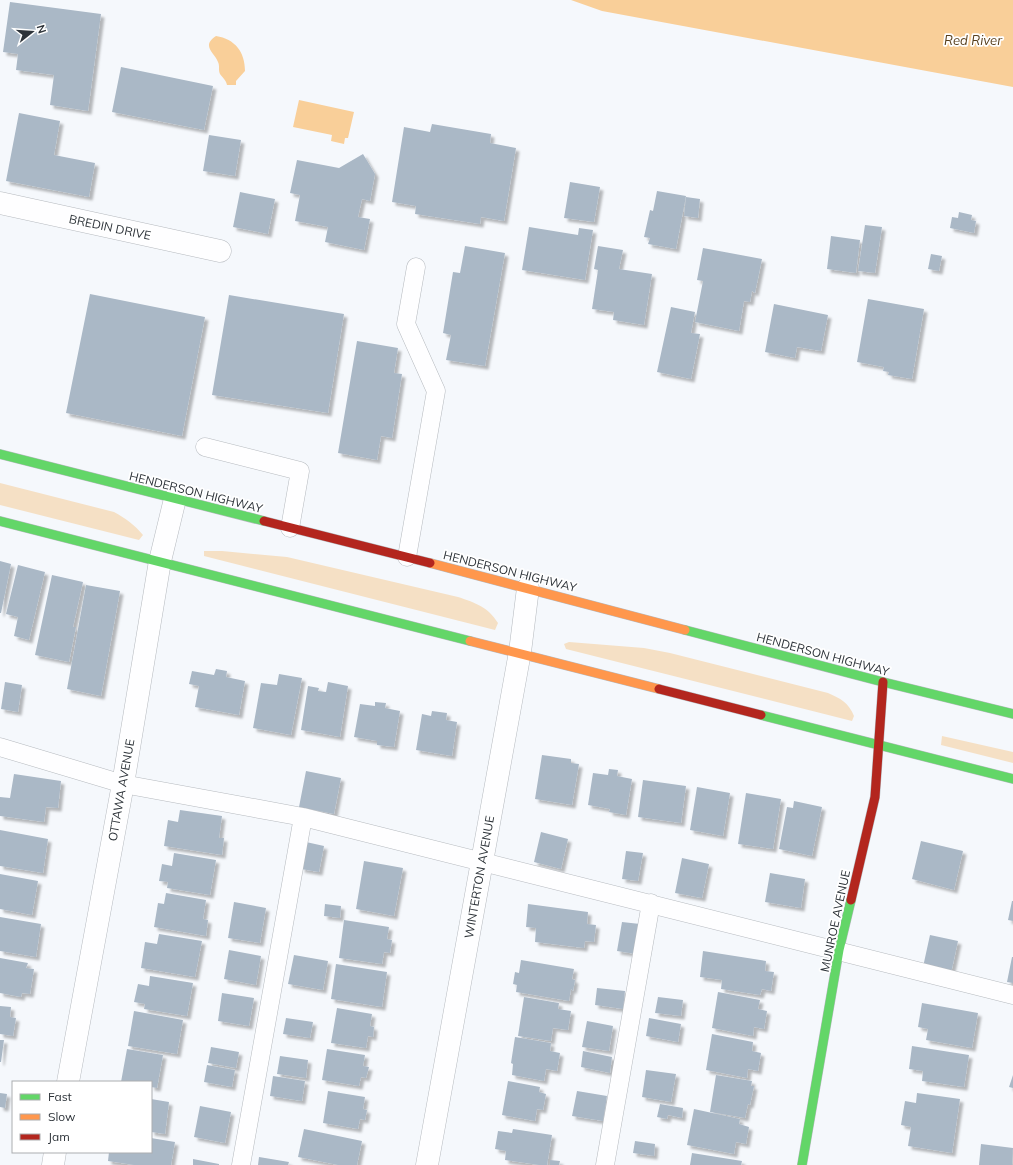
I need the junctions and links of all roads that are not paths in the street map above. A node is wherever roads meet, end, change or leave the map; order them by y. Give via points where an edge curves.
1 (0, 203) edge
2 (220, 251) dead end
3 (416, 267) dead end
4 (206, 447) dead end
5 (0, 454) edge
6 (175, 499) junction
7 (0, 520) edge
8 (290, 528) junction
9 (407, 557) junction
10 (160, 561) junction
11 (528, 588) junction
12 (520, 652) junction
13 (883, 682) junction
14 (1013, 714) edge
15 (879, 744) junction
16 (0, 747) edge
17 (1013, 779) edge
18 (123, 784) junction
19 (303, 817) junction
20 (481, 861) junction
21 (650, 903) junction
22 (839, 950) junction
23 (1013, 995) edge
24 (68, 1081) edge
25 (55, 1153) edge
26 (53, 1165) edge
27 (241, 1165) edge
28 (427, 1165) edge
29 (605, 1165) edge
30 (802, 1165) edge

1 - 2 street, BREDIN DRIVE
3 - 9 lane via 406,324 436,391
4 - 8 lane via 300,471
5 - 6 main road, HENDERSON HIGHWAY
6 - 8 main road, HENDERSON HIGHWAY
6 - 10 street, OTTAWA AVENUE
7 - 10 main road
8 - 9 main road, HENDERSON HIGHWAY
9 - 11 main road, HENDERSON HIGHWAY
10 - 12 main road
10 - 18 street, OTTAWA AVENUE
11 - 12 street, WINTERTON AVENUE
11 - 13 main road, HENDERSON HIGHWAY
12 - 15 main road
12 - 20 street, WINTERTON AVENUE
13 - 14 main road, HENDERSON HIGHWAY
13 - 15 main road, MUNROE AVENUE
15 - 17 main road
15 - 22 main road, MUNROE AVENUE via 875,797
16 - 18 lane
18 - 19 lane
18 - 24 street, OTTAWA AVENUE
19 - 20 lane
19 - 27 lane
20 - 21 lane
20 - 28 street, WINTERTON AVENUE
21 - 22 lane
21 - 29 lane
22 - 23 lane
22 - 30 main road, MUNROE AVENUE
25 - 26 street

